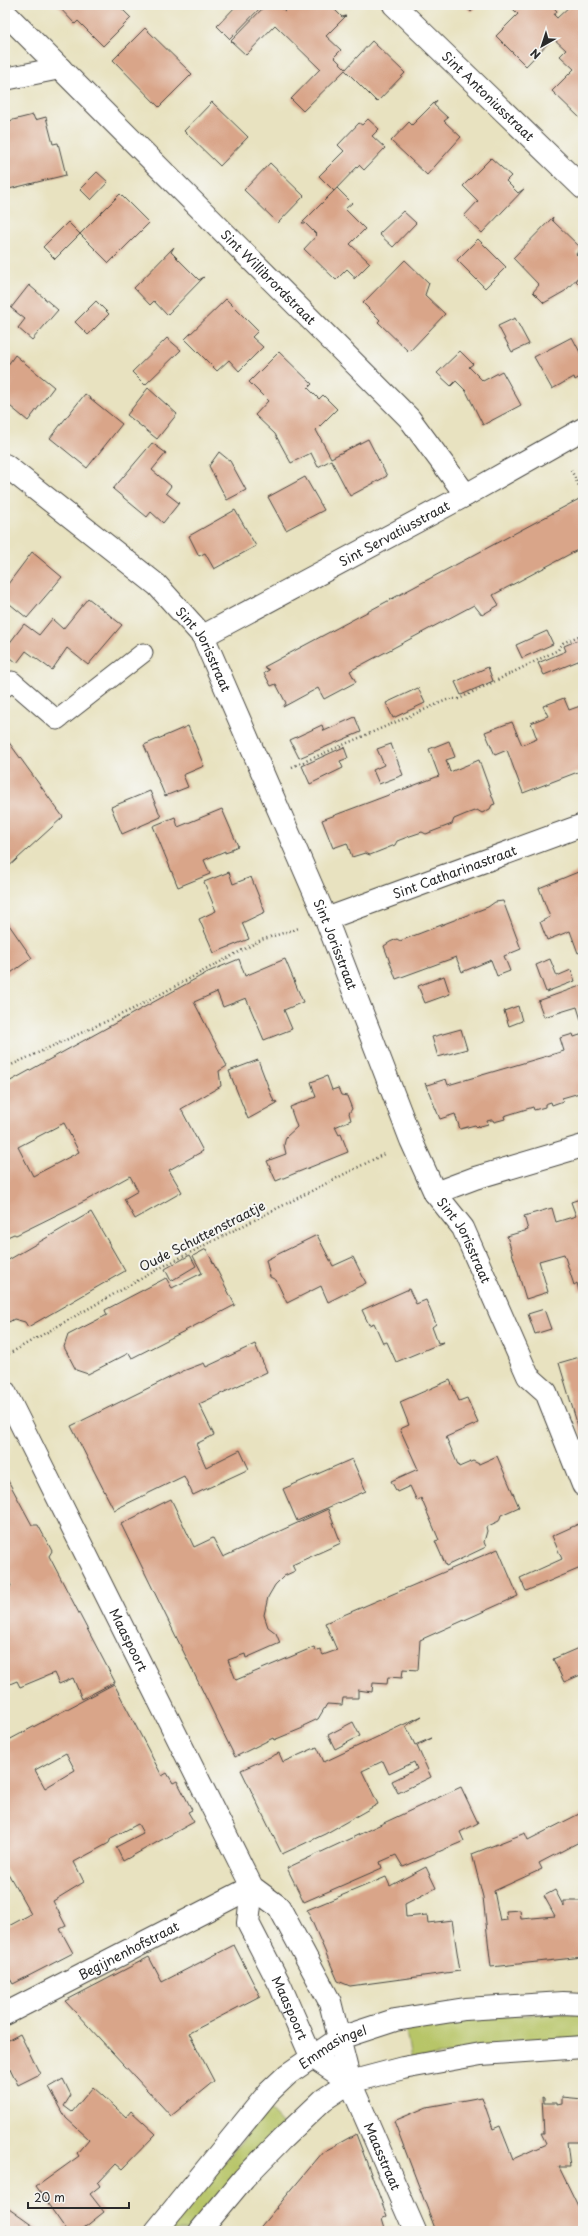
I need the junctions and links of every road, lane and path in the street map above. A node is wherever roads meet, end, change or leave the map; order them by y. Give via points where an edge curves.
1 (394, 5) edge
2 (5, 13) edge
3 (60, 68) junction
4 (5, 79) edge
5 (583, 188) edge
6 (583, 428) edge
7 (5, 465) edge
8 (466, 495) junction
9 (583, 634) edge
10 (203, 636) junction
11 (143, 653) dead end
12 (5, 687) edge
13 (265, 778) junction
14 (583, 825) edge
15 (326, 919) junction
16 (5, 1068) edge
17 (411, 1140) junction
18 (583, 1146) edge
19 (434, 1193) junction
20 (5, 1356) edge
21 (5, 1392) edge
22 (582, 1484) edge
23 (252, 1888) junction
24 (583, 2004) edge
25 (5, 2014) edge
26 (340, 2038) junction
27 (583, 2047) edge
28 (311, 2056) junction
29 (350, 2082) junction
30 (156, 2231) edge
31 (200, 2231) edge
32 (415, 2231) edge

1 - 5 street, Sint Antoniusstraat
2 - 3 street, Sint Willibrordstraat
3 - 4 street
3 - 8 street, Sint Willibrordstraat via 409,418
6 - 8 street, Sint Servatiusstraat
7 - 10 street, Sint Jorisstraat via 157,585
8 - 10 street, Sint Servatiusstraat
9 - 13 path via 563,643 558,650 459,699 450,699
10 - 13 street, Sint Jorisstraat
11 - 12 lane via 57,720 12,681
13 - 15 street, Sint Jorisstraat
14 - 15 street, Sint Catharinastraat
15 - 16 path via 261,940 133,1009
15 - 17 street, Sint Jorisstraat
17 - 19 street, Sint Jorisstraat
17 - 20 path, Oude Schuttenstraatje via 160,1268
18 - 19 street
19 - 22 street, Sint Jorisstraat via 463,1228 528,1376 546,1392
21 - 23 street, Maaspoort
23 - 25 street, Begijnenhofstraat
23 - 26 street, Maaspoort via 279,1907 330,2002
23 - 28 street, Maaspoort via 248,1923
24 - 26 street, Emmasingel via 465,2009 395,2020
26 - 28 street, Emmasingel
26 - 29 street, Maaspoort
27 - 29 street via 481,2054 403,2068
28 - 29 street, Maaspoort
28 - 30 street, Emmasingel via 269,2092
29 - 31 street via 323,2100 282,2139 244,2178
29 - 32 street, Maasstraat

